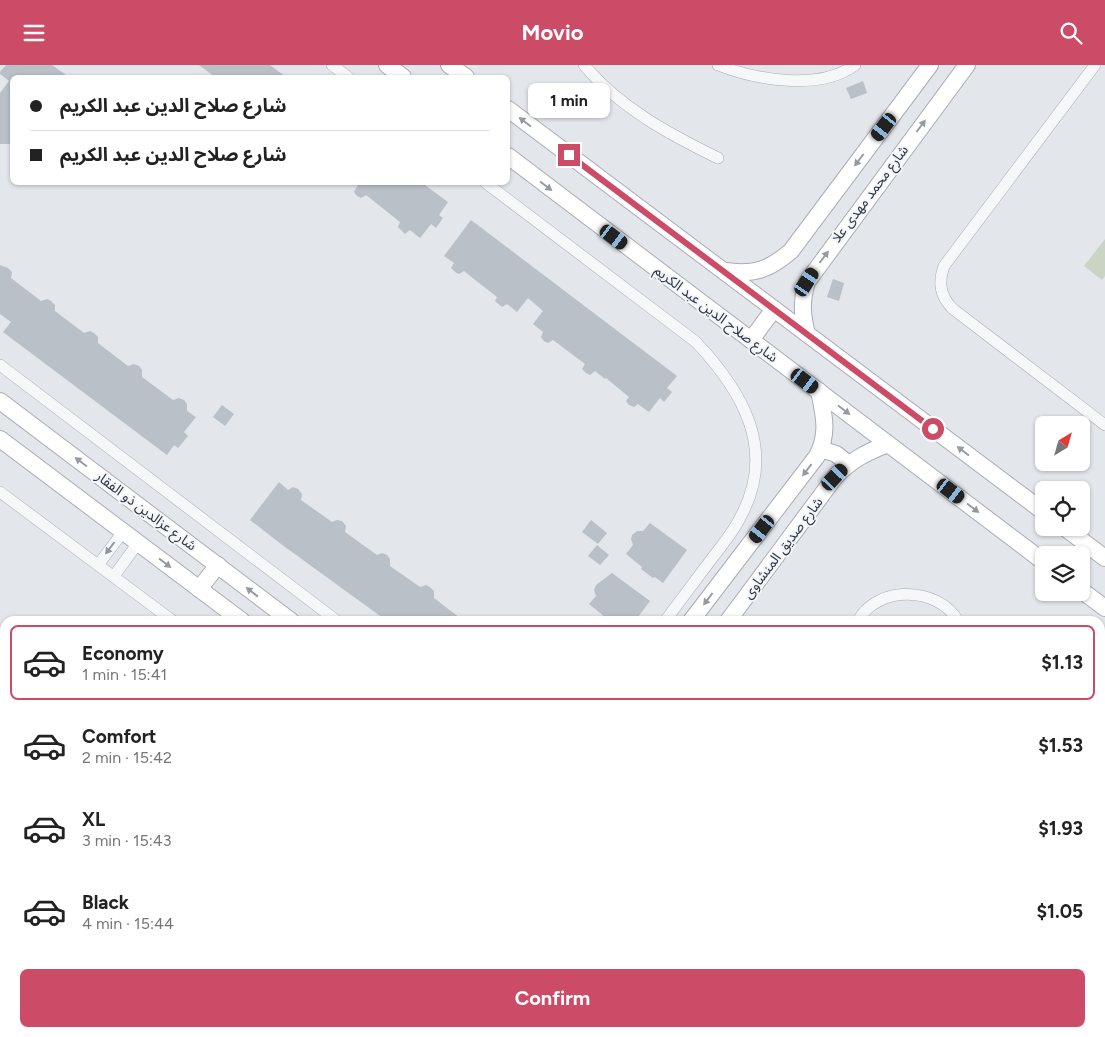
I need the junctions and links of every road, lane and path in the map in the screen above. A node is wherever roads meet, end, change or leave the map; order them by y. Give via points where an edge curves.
1 (332, 65) edge
2 (387, 65) edge
3 (584, 65) edge
4 (718, 65) edge
5 (855, 65) edge
6 (930, 65) edge
7 (967, 65) edge
8 (1095, 65) edge
9 (345, 75) edge
10 (400, 75) edge
11 (510, 110) edge
12 (510, 158) edge
13 (718, 158) dead end
14 (489, 185) edge
15 (724, 271) junction
16 (774, 309) junction
17 (807, 334) junction
18 (751, 340) junction
19 (0, 365) edge
20 (819, 391) junction
21 (2, 406) edge
22 (1105, 425) edge
23 (0, 439) edge
24 (888, 444) junction
25 (821, 449) junction
26 (849, 464) junction
27 (0, 492) edge
28 (1035, 505) edge
29 (123, 532) junction
30 (1076, 536) edge
31 (138, 543) junction
32 (1035, 555) edge
33 (1105, 558) edge
34 (98, 565) junction
35 (218, 565) junction
36 (114, 577) junction
37 (199, 589) junction
38 (1090, 597) edge
39 (678, 603) junction
40 (1105, 608) edge
41 (166, 616) edge
42 (235, 616) edge
43 (284, 616) edge
44 (330, 616) edge
45 (669, 616) edge
46 (690, 616) edge
47 (695, 616) edge
48 (732, 616) edge
49 (863, 616) edge
50 (955, 616) edge

1 - 9 street
2 - 10 street
3 - 13 street via 644,119
4 - 5 street via 746,75 800,81 828,78
6 -> 15 street, شارع محمد مهدى علا via 791,251 760,271
17 -> 7 street, شارع محمد مهدى علا via 802,316 807,282
8 - 22 street via 944,266 940,284 946,302 953,309
15 -> 11 street
12 -> 18 street, شارع صلاح الدين عبد الكريم
14 - 39 street via 696,342 733,388 748,415 756,460 747,504 733,530
15 - 16 street
16 - 17 street
16 - 18 street
28 -> 17 street
18 - 20 street, شارع صلاح الدين عبد الكريم
19 - 44 street
20 -> 24 street, شارع صلاح الدين عبد الكريم
20 - 25 street, شارع صديق المنشاوى via 825,427
35 -> 21 street, شارع عزالدين ذو الفقار
23 - 29 street
24 - 26 street, شارع صديق المنشاوى via 863,454
24 -> 32 street, شارع صلاح الدين عبد الكريم
25 - 26 street via 836,454
25 -> 47 street, شارع صديق المنشاوى
26 - 48 street, شارع صديق المنشاوى via 835,477
27 - 34 street
29 - 31 street
29 -> 34 street
30 - 33 street
31 - 36 street
31 -> 37 street
34 - 36 street
35 - 37 street
43 -> 35 street, شارع عزالدين ذو الفقار
36 - 41 street
37 - 42 street
38 - 40 street
39 - 45 street
39 - 46 street
49 - 50 street via 873,605 889,597 907,594 925,596 941,603

